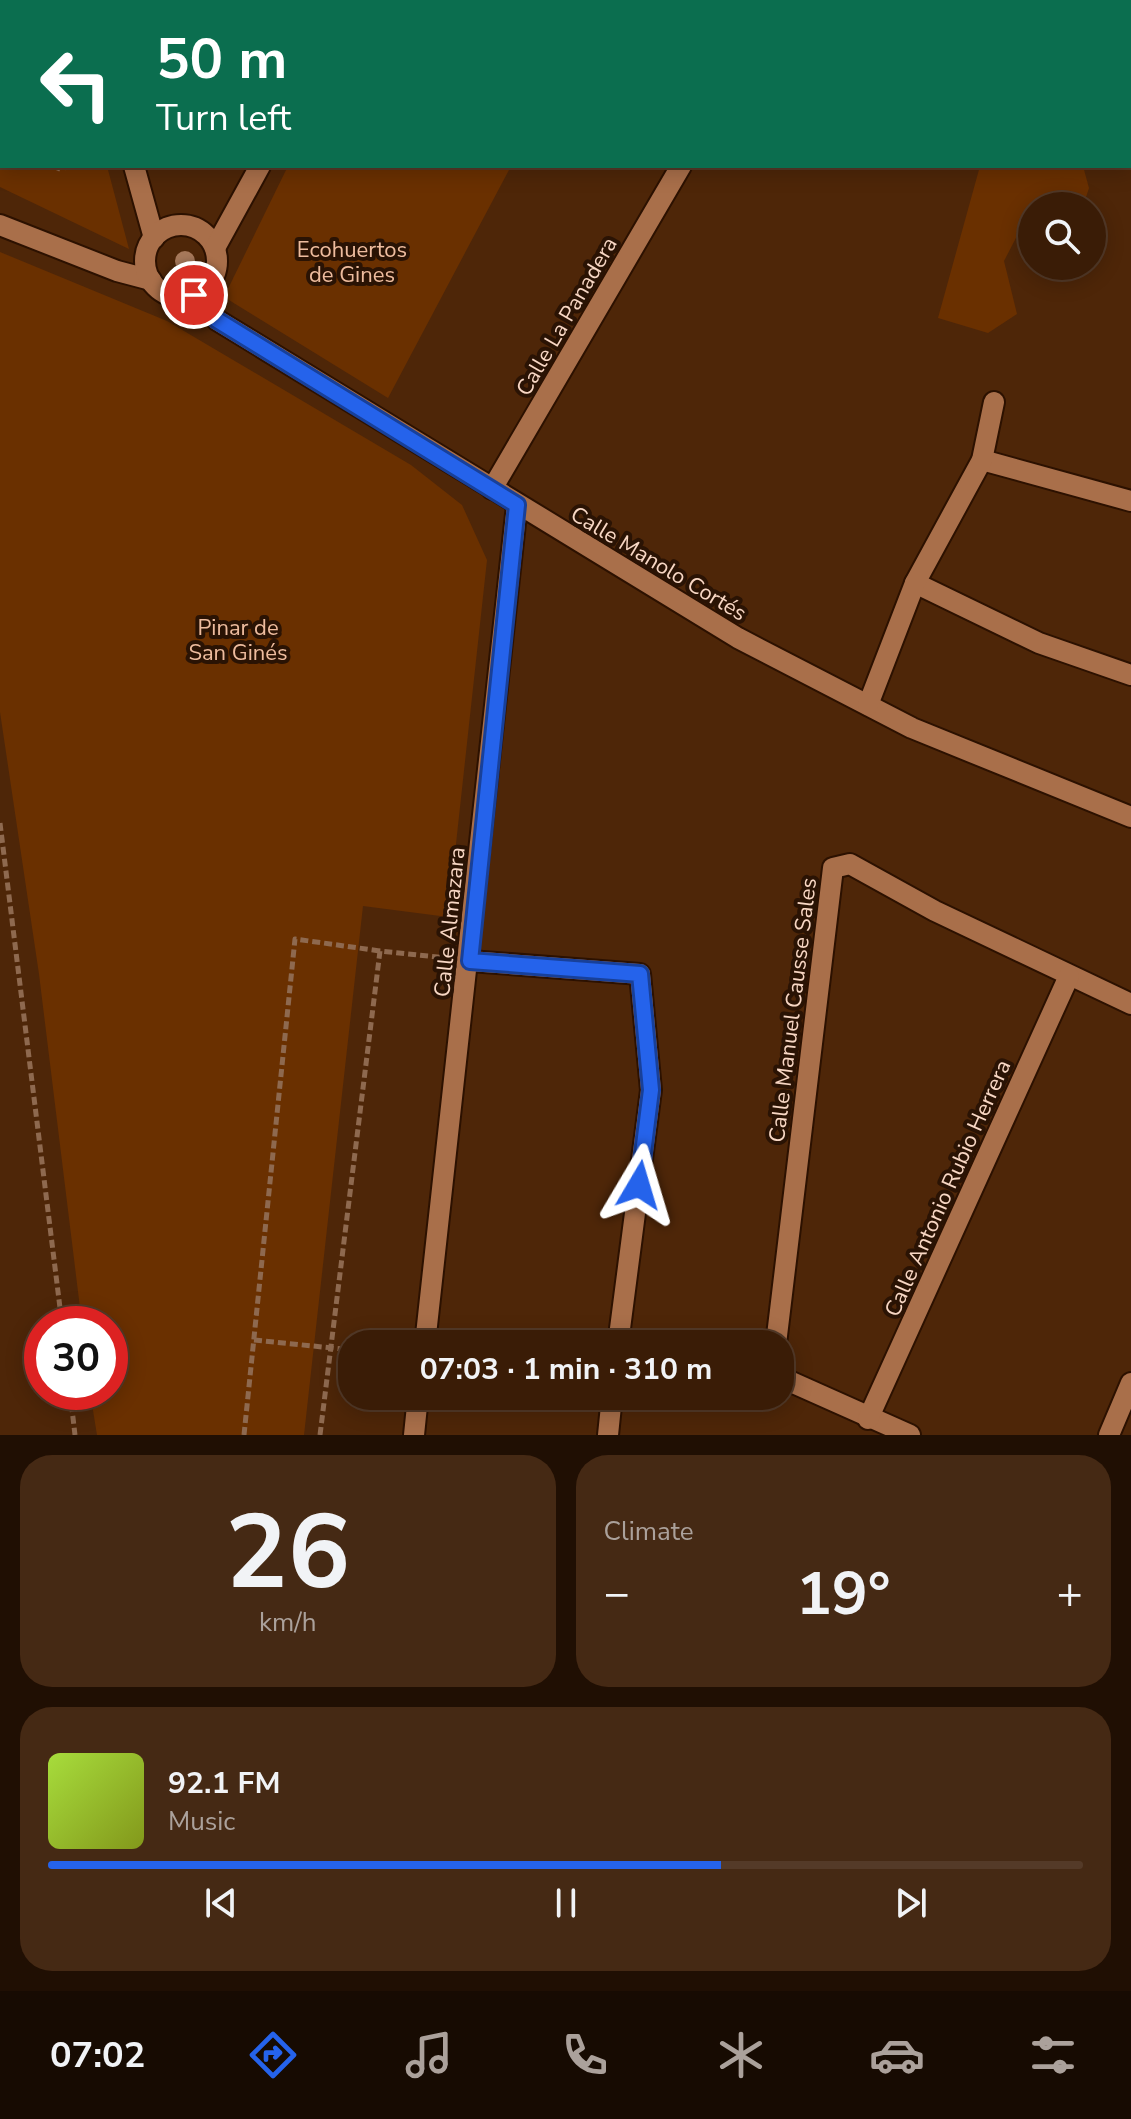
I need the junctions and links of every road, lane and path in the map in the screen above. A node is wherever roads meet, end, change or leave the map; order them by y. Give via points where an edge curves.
1 (135, 168) edge
2 (259, 168) edge
3 (680, 168) edge
4 (0, 225) edge
5 (154, 238) junction
6 (215, 248) junction
7 (151, 280) junction
8 (194, 295) junction
9 (994, 402) dead end
10 (982, 460) junction
11 (492, 489) junction
12 (1131, 501) edge
13 (517, 505) junction
14 (915, 583) junction
15 (1131, 675) edge
16 (868, 705) junction
17 (1131, 817) edge
18 (0, 823) edge
19 (380, 951) junction
20 (470, 961) junction
21 (1069, 976) junction
22 (1131, 1004) edge
23 (60, 1306) edge
24 (427, 1330) edge
25 (620, 1330) edge
26 (778, 1330) edge
27 (254, 1340) junction
28 (330, 1348) junction
29 (338, 1349) edge
30 (1131, 1383) edge
31 (794, 1384) edge
32 (72, 1410) edge
33 (417, 1410) edge
34 (611, 1410) edge
35 (868, 1419) junction
36 (75, 1435) edge
37 (244, 1435) edge
38 (320, 1435) edge
39 (414, 1435) edge
40 (608, 1435) edge
41 (910, 1435) edge
42 (1109, 1435) edge

1 - 5 street
2 - 6 street
3 - 11 street, Calle La Panadera
4 - 7 street
5 - 6 street via 163,230 187,226
5 - 7 street via 146,259
6 - 8 street via 212,281
7 - 8 street via 166,294
8 - 11 street, Calle Manolo Cortés via 217,320
9 - 10 street
10 - 12 street
10 - 14 street
11 - 13 street, Calle Manolo Cortés
13 - 16 street, Calle Manolo Cortés via 738,638
13 - 20 street, Calle Almazara
14 - 15 street via 1039,643
14 - 16 street
16 - 17 street, Calle Manolo Cortés
18 - 23 path
19 - 20 path
19 - 27 path via 295,939
19 - 28 path
20 - 24 street, Calle Almazara
20 - 25 street via 640,974 651,1090
21 - 22 street, Calle Manuel Causse Sales
21 - 26 street, Calle Manuel Causse Sales via 850,864 833,868
21 - 35 street, Calle Antonio Rubio Herrera
27 - 28 path
27 - 37 path
28 - 29 path
28 - 38 path
30 - 42 street
31 - 35 street
32 - 36 path
33 - 39 street
34 - 40 street
35 - 41 street

